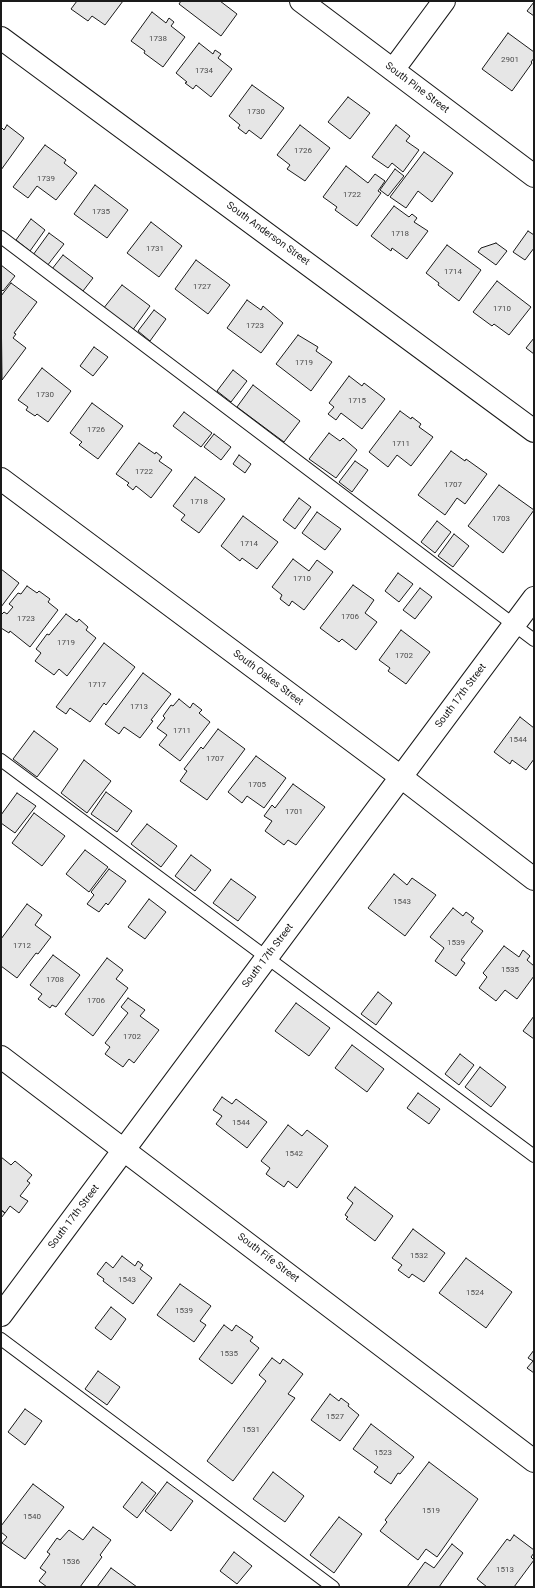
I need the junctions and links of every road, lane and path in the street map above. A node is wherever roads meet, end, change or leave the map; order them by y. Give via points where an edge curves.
1 (301, 1) edge
2 (444, 1) edge
3 (1, 38) edge
4 (393, 70) junction
5 (534, 176) edge
6 (1, 237) edge
7 (534, 431) edge
8 (1, 479) edge
9 (534, 598) edge
10 (514, 625) junction
11 (534, 640) edge
12 (1, 760) edge
13 (401, 777) junction
14 (534, 879) edge
15 (267, 957) junction
16 (1, 1057) edge
17 (125, 1149) junction
18 (534, 1156) edge
19 (1, 1315) edge
20 (1, 1339) edge
21 (534, 1461) edge
22 (333, 1587) edge

1 - 4 street, South Pine Street
2 - 4 street
3 - 7 street, South Anderson Street
4 - 5 street, South Pine Street
6 - 10 lane
8 - 13 street, South Oakes Street
9 - 10 street, South 17th Street
10 - 11 lane
10 - 13 street, South 17th Street
12 - 15 lane
13 - 14 street, South Oakes Street
13 - 15 street, South 17th Street
15 - 17 street, South 17th Street
15 - 18 lane
16 - 17 street, South Fife Street
17 - 19 street, South 17th Street
17 - 21 street, South Fife Street
20 - 22 lane

